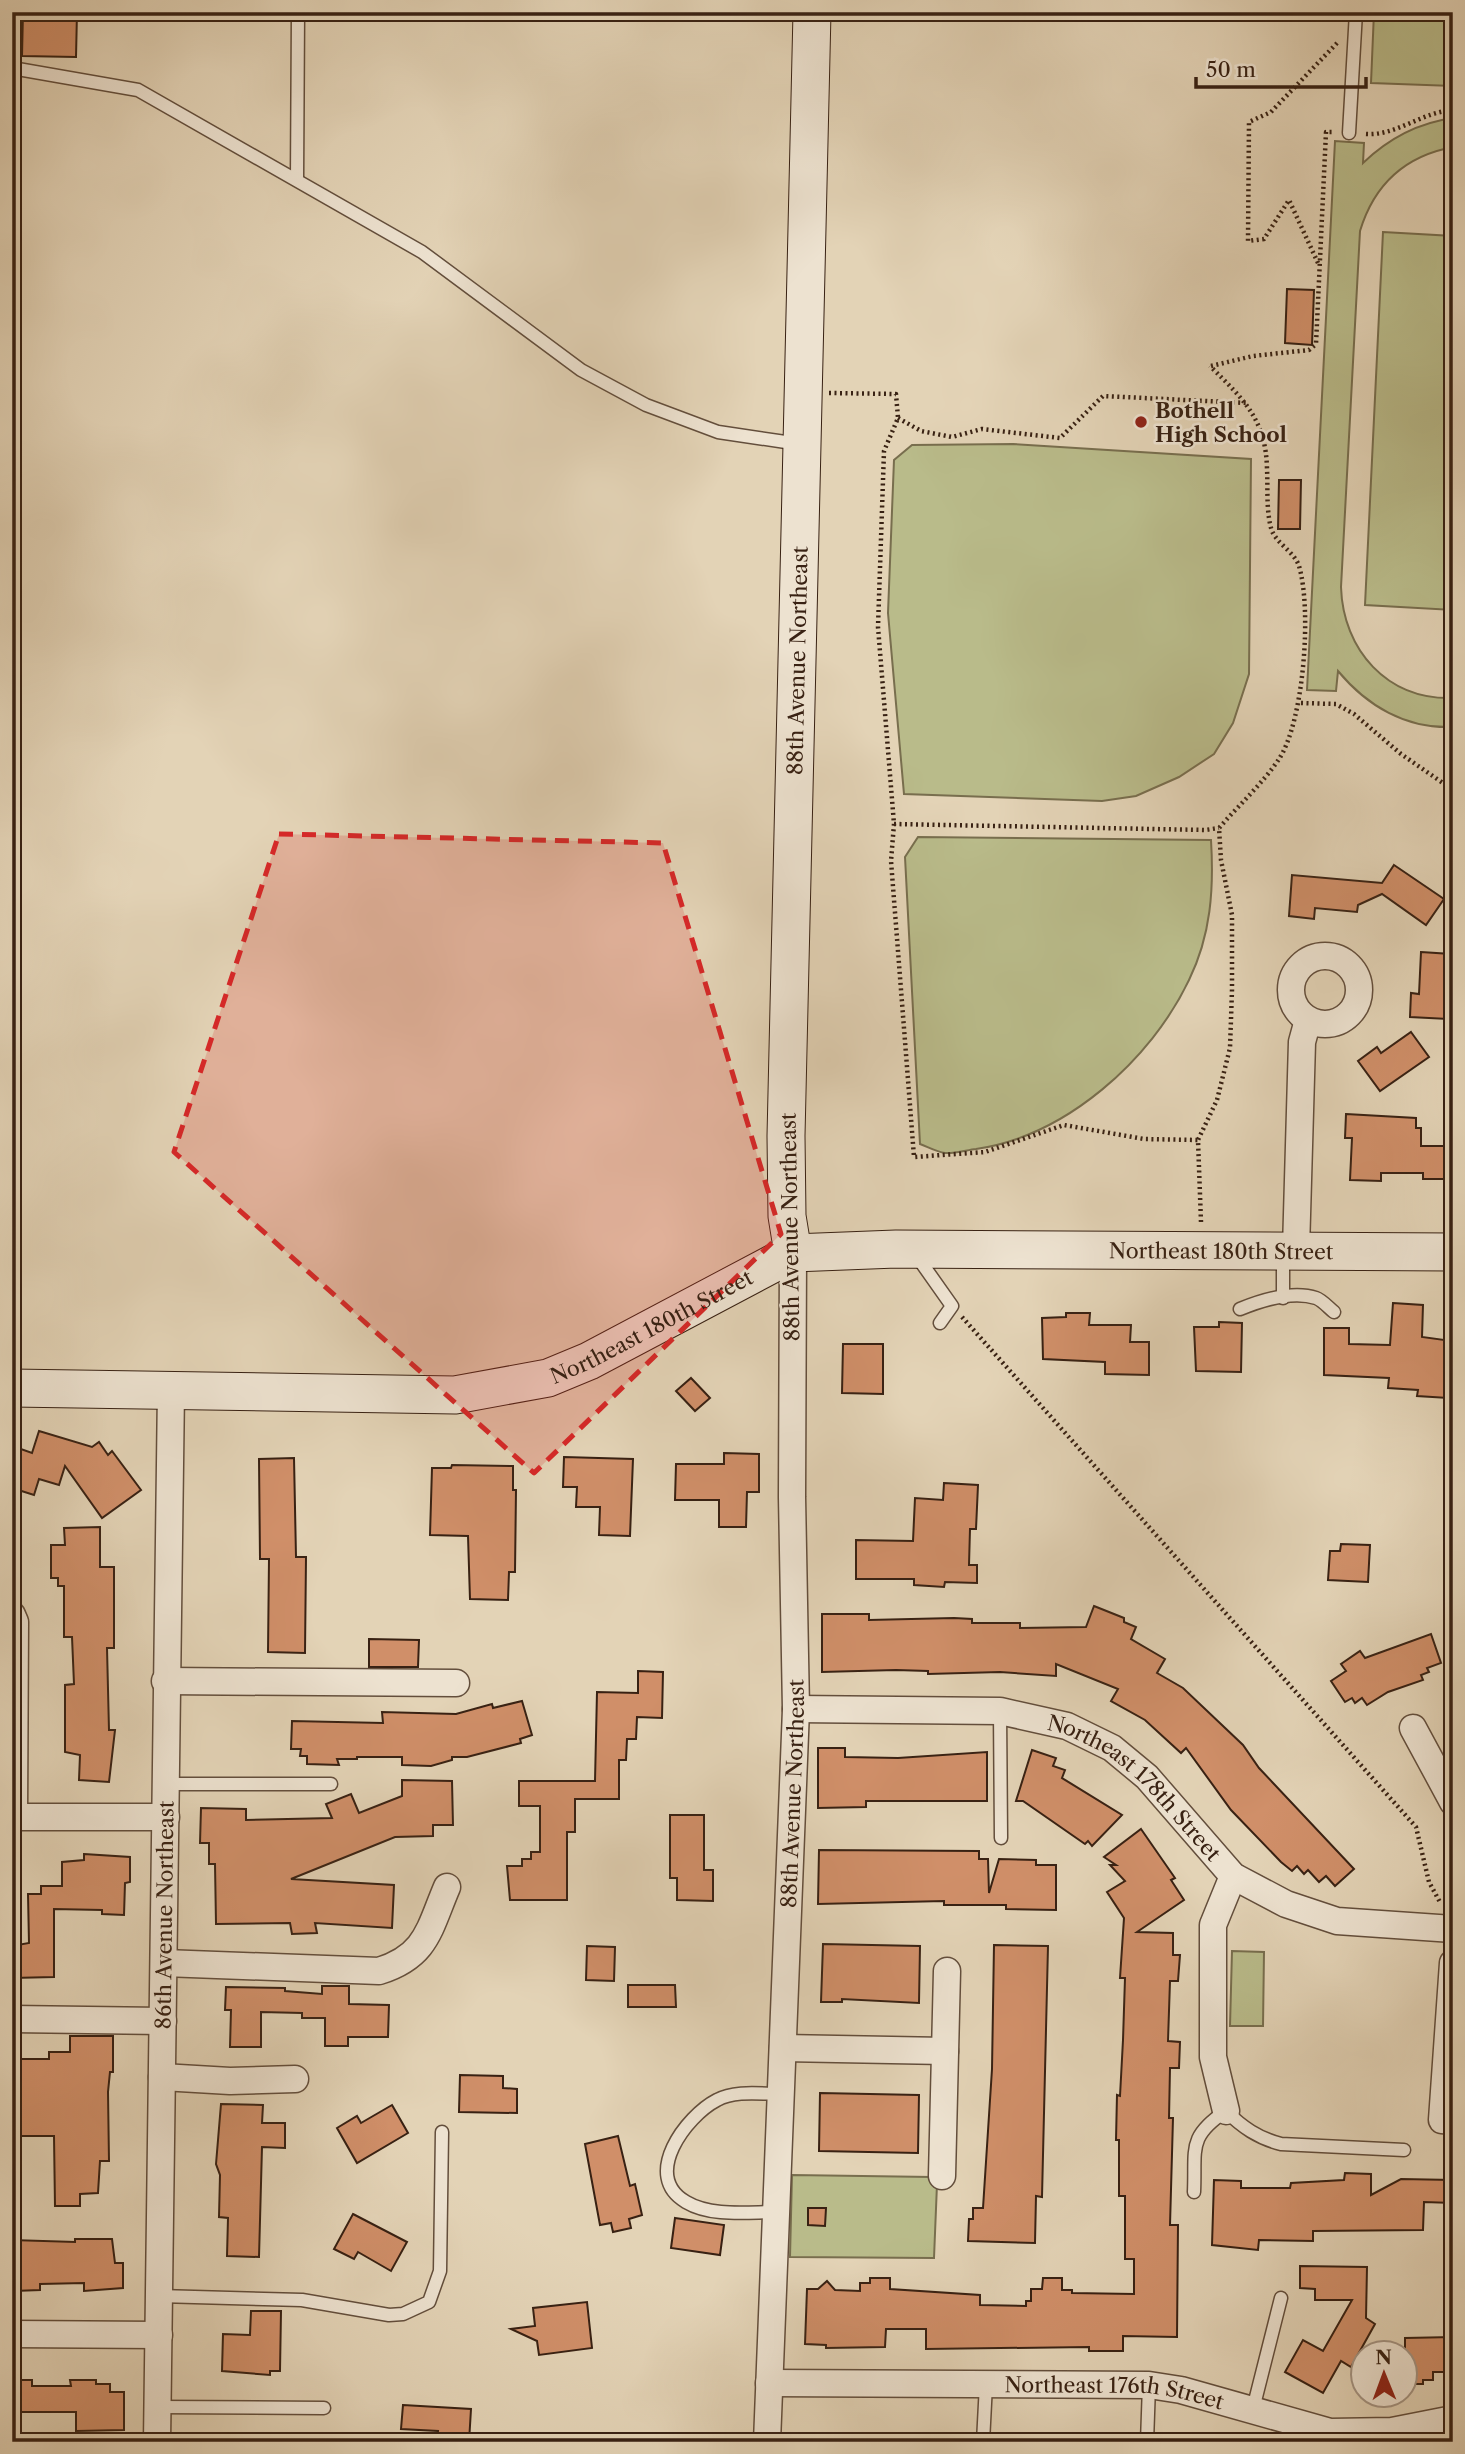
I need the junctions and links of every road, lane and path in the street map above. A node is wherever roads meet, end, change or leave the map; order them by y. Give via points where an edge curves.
1 (298, 12) edge
2 (812, 12) edge
3 (1356, 18) edge
4 (12, 68) edge
5 (1453, 110) edge
6 (1349, 133) junction
7 (297, 180) junction
8 (1318, 264) junction
9 (804, 396) junction
10 (1247, 403) junction
11 (898, 418) junction
12 (803, 444) junction
13 (1300, 703) junction
14 (1453, 782) edge
15 (1450, 788) edge
16 (894, 824) junction
17 (1219, 828) junction
18 (1308, 1020) dead end
19 (1198, 1140) junction
20 (912, 1249) junction
21 (1203, 1250) junction
22 (1289, 1250) junction
23 (1453, 1252) edge
24 (793, 1253) junction
25 (1283, 1298) junction
26 (952, 1306) junction
27 (1240, 1309) dead end
28 (1334, 1312) dead end
29 (940, 1324) dead end
30 (12, 1388) edge
31 (171, 1389) junction
32 (12, 1615) edge
33 (166, 1681) junction
34 (456, 1683) dead end
35 (796, 1709) junction
36 (1000, 1711) junction
37 (1413, 1728) dead end
38 (166, 1784) junction
39 (331, 1784) dead end
40 (1453, 1802) edge
41 (13, 1817) edge
42 (166, 1817) junction
43 (1001, 1838) dead end
44 (1233, 1876) junction
45 (447, 1887) dead end
46 (1449, 1918) edge
47 (164, 1963) junction
48 (1453, 1964) edge
49 (947, 1971) dead end
50 (12, 2019) edge
51 (163, 2021) junction
52 (783, 2048) junction
53 (945, 2051) junction
54 (162, 2077) junction
55 (295, 2079) dead end
56 (781, 2094) junction
57 (1226, 2111) junction
58 (1448, 2121) edge
59 (442, 2132) dead end
60 (1404, 2150) dead end
61 (942, 2176) dead end
62 (1194, 2192) dead end
63 (776, 2212) junction
64 (159, 2296) junction
65 (1281, 2298) dead end
66 (12, 2334) edge
67 (159, 2335) junction
68 (769, 2383) junction
69 (986, 2384) junction
70 (1149, 2385) junction
71 (157, 2407) junction
72 (324, 2408) dead end
73 (1253, 2409) junction
74 (1453, 2419) edge
75 (1329, 2437) edge
76 (157, 2442) edge
77 (767, 2442) edge
78 (983, 2442) edge
79 (1147, 2442) edge

1 - 7 lane
2 - 9 street, 88th Avenue Northeast
3 - 6 lane
3 - 8 path via 1271,112 1249,122 1248,241 1264,239 1289,200
4 - 7 lane via 138,90
5 - 6 path via 1415,119 1382,135
6 - 8 path via 1326,132
7 - 12 lane via 422,251 581,370 646,405 718,432
8 - 10 path via 1316,344 1309,350 1210,366
9 - 11 path via 896,394
9 - 12 street, 88th Avenue Northeast
10 - 11 path via 1103,396 1060,438 982,429 952,438 921,431
10 - 13 path via 1267,449 1271,531 1298,562 1305,588
11 - 16 path via 884,452 878,627
12 - 24 street, 88th Avenue Northeast via 786,1136 787,1216
13 - 15 path via 1336,704 1354,714
13 - 17 path via 1279,758
14 - 15 path
16 - 17 path
16 - 19 path via 891,861 915,1157 985,1152 1064,1125 1144,1139
17 - 19 path via 1232,915 1230,1048 1217,1100
18 - 22 street via 1302,1042
19 - 21 path
20 - 21 street, Northeast 180th Street
20 - 24 street, Northeast 180th Street
20 - 26 lane
21 - 22 street, Northeast 180th Street
22 - 23 street, Northeast 180th Street
22 - 25 lane
24 - 31 street, Northeast 180th Street via 548,1378 455,1395
24 - 35 street, 88th Avenue Northeast
25 - 27 lane via 1266,1298
25 - 28 lane via 1317,1298
26 - 29 lane
26 - 46 path via 1416,1827 1429,1882
30 - 31 street, Northeast 180th Street
31 - 33 street, 86th Avenue Northeast
32 - 41 street
33 - 34 street
33 - 38 street, 86th Avenue Northeast
35 - 36 street, Northeast 178th Street
35 - 52 street, 88th Avenue Northeast
36 - 43 lane
36 - 44 street, Northeast 178th Street via 1067,1726 1112,1748 1147,1777
37 - 40 street
38 - 39 lane
38 - 42 street, 86th Avenue Northeast
41 - 42 street
42 - 47 street, 86th Avenue Northeast
44 - 46 street, Northeast 178th Street via 1286,1905 1337,1921
44 - 57 street via 1213,1925 1213,2057
45 - 47 street via 422,1947 403,1964 379,1971
47 - 51 street, 86th Avenue Northeast
48 - 58 street
49 - 53 street
50 - 51 street
51 - 54 street, 86th Avenue Northeast
52 - 53 street
52 - 56 street, 88th Avenue Northeast
53 - 61 street
54 - 55 street
54 - 64 street, 86th Avenue Northeast
56 - 63 street, 88th Avenue Northeast
56 - 63 lane via 717,2100 683,2129 668,2163 669,2183 685,2202 709,2210
57 - 60 lane via 1240,2126 1280,2144
57 - 62 lane via 1205,2125 1197,2137
59 - 64 lane via 440,2271 429,2302 389,2315 302,2300
63 - 68 street, 88th Avenue Northeast
64 - 67 street, 86th Avenue Northeast
65 - 73 lane
66 - 67 street
67 - 71 street, 86th Avenue Northeast
68 - 69 street, Northeast 176th Street
68 - 77 street, 88th Avenue Northeast
69 - 70 street, Northeast 176th Street
69 - 78 lane
70 - 73 street, Northeast 176th Street
70 - 79 lane
71 - 72 lane
71 - 76 street, 86th Avenue Northeast
73 - 75 street, Northeast 176th Street
74 - 75 street, Northeast 176th Street

